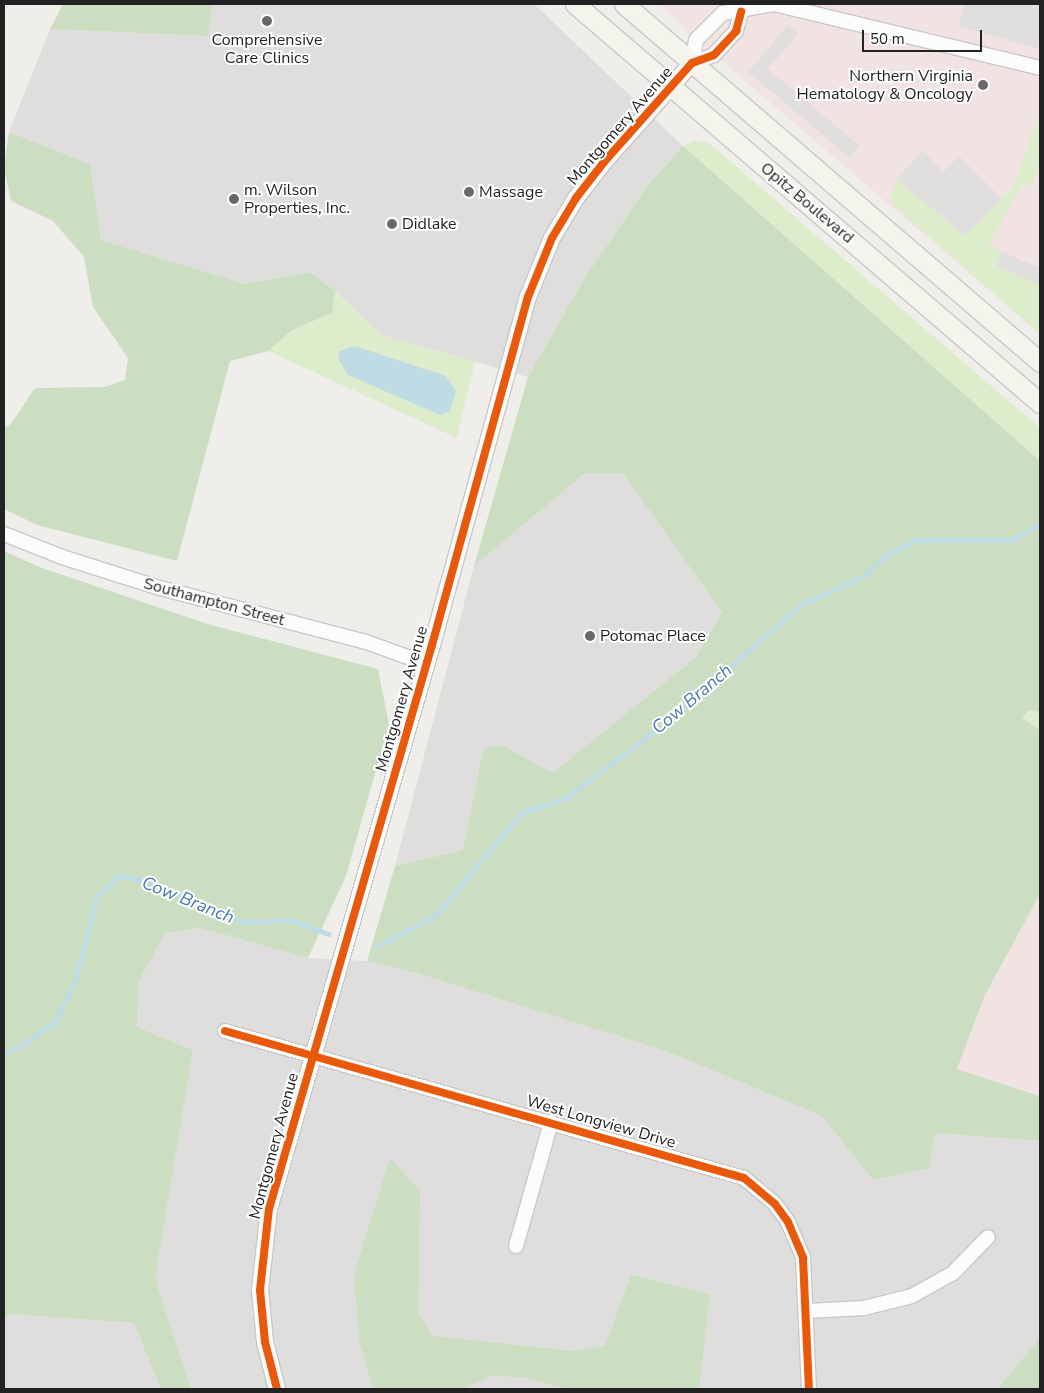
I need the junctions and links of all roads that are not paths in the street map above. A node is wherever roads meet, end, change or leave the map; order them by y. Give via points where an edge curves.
1 (575, 4) edge
2 (624, 4) edge
3 (741, 12) junction
4 (692, 63) junction
5 (1040, 68) edge
6 (670, 88) junction
7 (1040, 362) edge
8 (1040, 402) edge
9 (4, 534) edge
10 (427, 664) junction
11 (226, 1031) dead end
12 (313, 1056) junction
13 (551, 1122) junction
14 (988, 1236) dead end
15 (516, 1246) dead end
16 (807, 1311) junction
17 (277, 1389) edge
18 (809, 1389) edge

1 - 6 main road, Opitz Boulevard
2 - 4 main road, Opitz Boulevard
3 - 4 street via 736,31 714,55
3 - 4 street via 723,13 696,40
3 - 5 street via 760,5 785,5
4 - 6 street, Montgomery Avenue
4 - 7 main road, Opitz Boulevard
6 - 8 main road, Opitz Boulevard
6 - 10 street, Montgomery Avenue via 576,198 537,270
9 - 10 street, Southampton Street via 62,557 160,588 366,642
10 - 12 street, Montgomery Avenue
11 - 12 street, West Longview Drive
12 - 13 street, West Longview Drive
12 - 17 street, Montgomery Avenue via 269,1210 261,1266 263,1324
13 - 15 street
13 - 16 street, West Longview Drive via 734,1173 759,1188 775,1204 796,1237 805,1270
14 - 16 street via 953,1273 912,1296 864,1308
16 - 18 street, West Longview Drive

